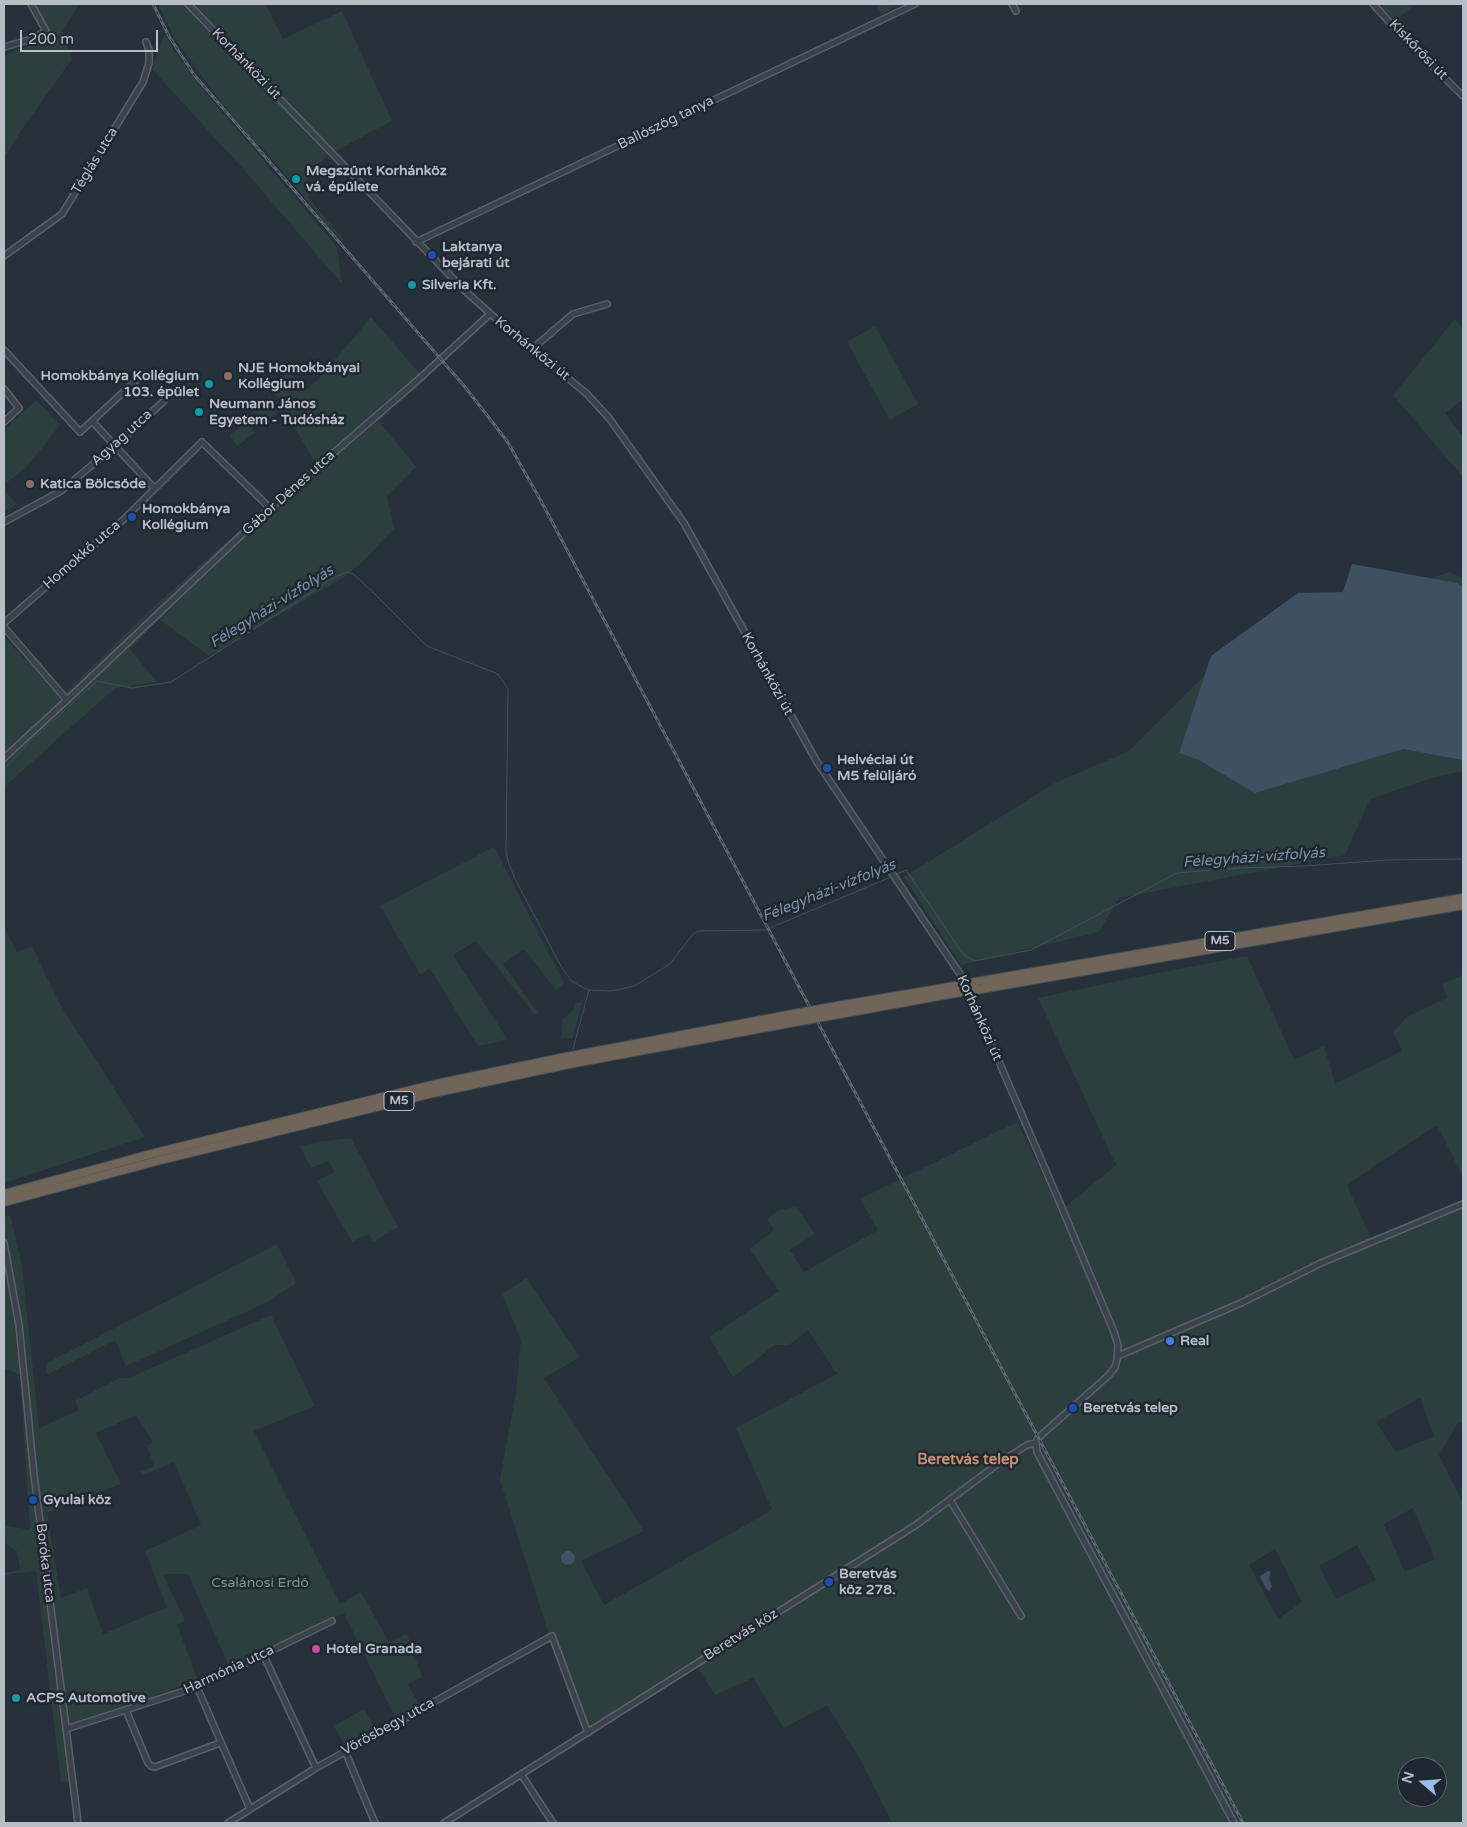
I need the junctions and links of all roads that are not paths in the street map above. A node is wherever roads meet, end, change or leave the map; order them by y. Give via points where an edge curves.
1 (31, 4) edge
2 (188, 4) edge
3 (915, 4) edge
4 (1012, 4) edge
5 (1373, 4) edge
6 (1016, 11) dead end
7 (146, 42) dead end
8 (4, 47) edge
9 (1463, 96) edge
10 (416, 242) junction
11 (4, 256) edge
12 (607, 304) dead end
13 (490, 314) junction
14 (532, 349) junction
15 (4, 350) edge
16 (143, 374) dead end
17 (4, 389) edge
18 (164, 401) dead end
19 (92, 421) junction
20 (4, 422) edge
21 (115, 446) junction
22 (154, 488) junction
23 (270, 508) junction
24 (4, 522) edge
25 (4, 623) edge
26 (4, 627) edge
27 (68, 700) junction
28 (4, 758) edge
29 (1463, 898) edge
30 (1463, 905) edge
31 (978, 986) junction
32 (800, 1017) junction
33 (4, 1194) edge
34 (4, 1202) edge
35 (1463, 1204) edge
36 (4, 1243) edge
37 (1118, 1356) junction
38 (1036, 1443) junction
39 (950, 1500) junction
40 (1021, 1616) dead end
41 (332, 1622) dead end
42 (263, 1654) junction
43 (197, 1687) junction
44 (126, 1710) junction
45 (66, 1729) junction
46 (588, 1733) junction
47 (220, 1743) junction
48 (345, 1751) junction
49 (316, 1768) junction
50 (521, 1774) junction
51 (250, 1809) junction
52 (78, 1823) edge
53 (228, 1823) edge
54 (375, 1823) edge
55 (444, 1823) edge
56 (553, 1823) edge
57 (1234, 1823) edge

1 - 8 street via 46,31
2 - 10 street, Korhánközi út
3 - 10 street, Ballószög tanya
4 - 6 street
5 - 9 street, Kiskőrösi út
7 - 11 street, Téglás utca via 149,63 143,82 62,214
10 - 13 street, Korhánközi út
12 - 14 street via 573,314
13 - 14 street, Korhánközi út
13 - 23 street, Gábor Dénes utca
14 - 37 street, Korhánközi út via 598,404 684,523 817,762 953,963 971,996 1114,1332
15 - 19 street via 80,432
16 - 19 street
17 - 20 street via 20,408
18 - 21 street, Agyag utca
19 - 21 street
21 - 22 street
21 - 24 street, Agyag utca via 61,491
22 - 23 street, Homokkő utca via 202,442
22 - 25 street, Homokkő utca via 123,520
23 - 27 street, Gábor Dénes utca
26 - 27 street
27 - 28 street, Gábor Dénes utca
29 - 31 highway, M5
30 - 31 highway, M5
31 - 32 highway, M5, bridge
32 - 33 highway, M5 via 570,1056 432,1085
32 - 34 highway, M5 via 433,1093 166,1158
35 - 37 street
36 - 45 street, Boróka utca via 19,1325 33,1467
37 - 38 street via 1108,1376
38 - 39 street, Beretvás köz via 1027,1445
38 - 57 street via 1037,1452
39 - 40 street
39 - 46 street, Beretvás köz
41 - 42 street, Harmónia utca
42 - 43 street, Harmónia utca
42 - 49 street
43 - 44 street, Harmónia utca
43 - 47 street
44 - 45 street, Harmónia utca
44 - 47 street via 151,1766
45 - 52 street, Boróka utca
46 - 48 street, Vörösbegy utca via 552,1636
46 - 50 street, Beretvás köz
47 - 51 street
48 - 49 street, Vörösbegy utca
48 - 54 street
49 - 51 street, Vörösbegy utca
50 - 55 street, Beretvás köz
50 - 56 street
51 - 53 street, Vörösbegy utca

